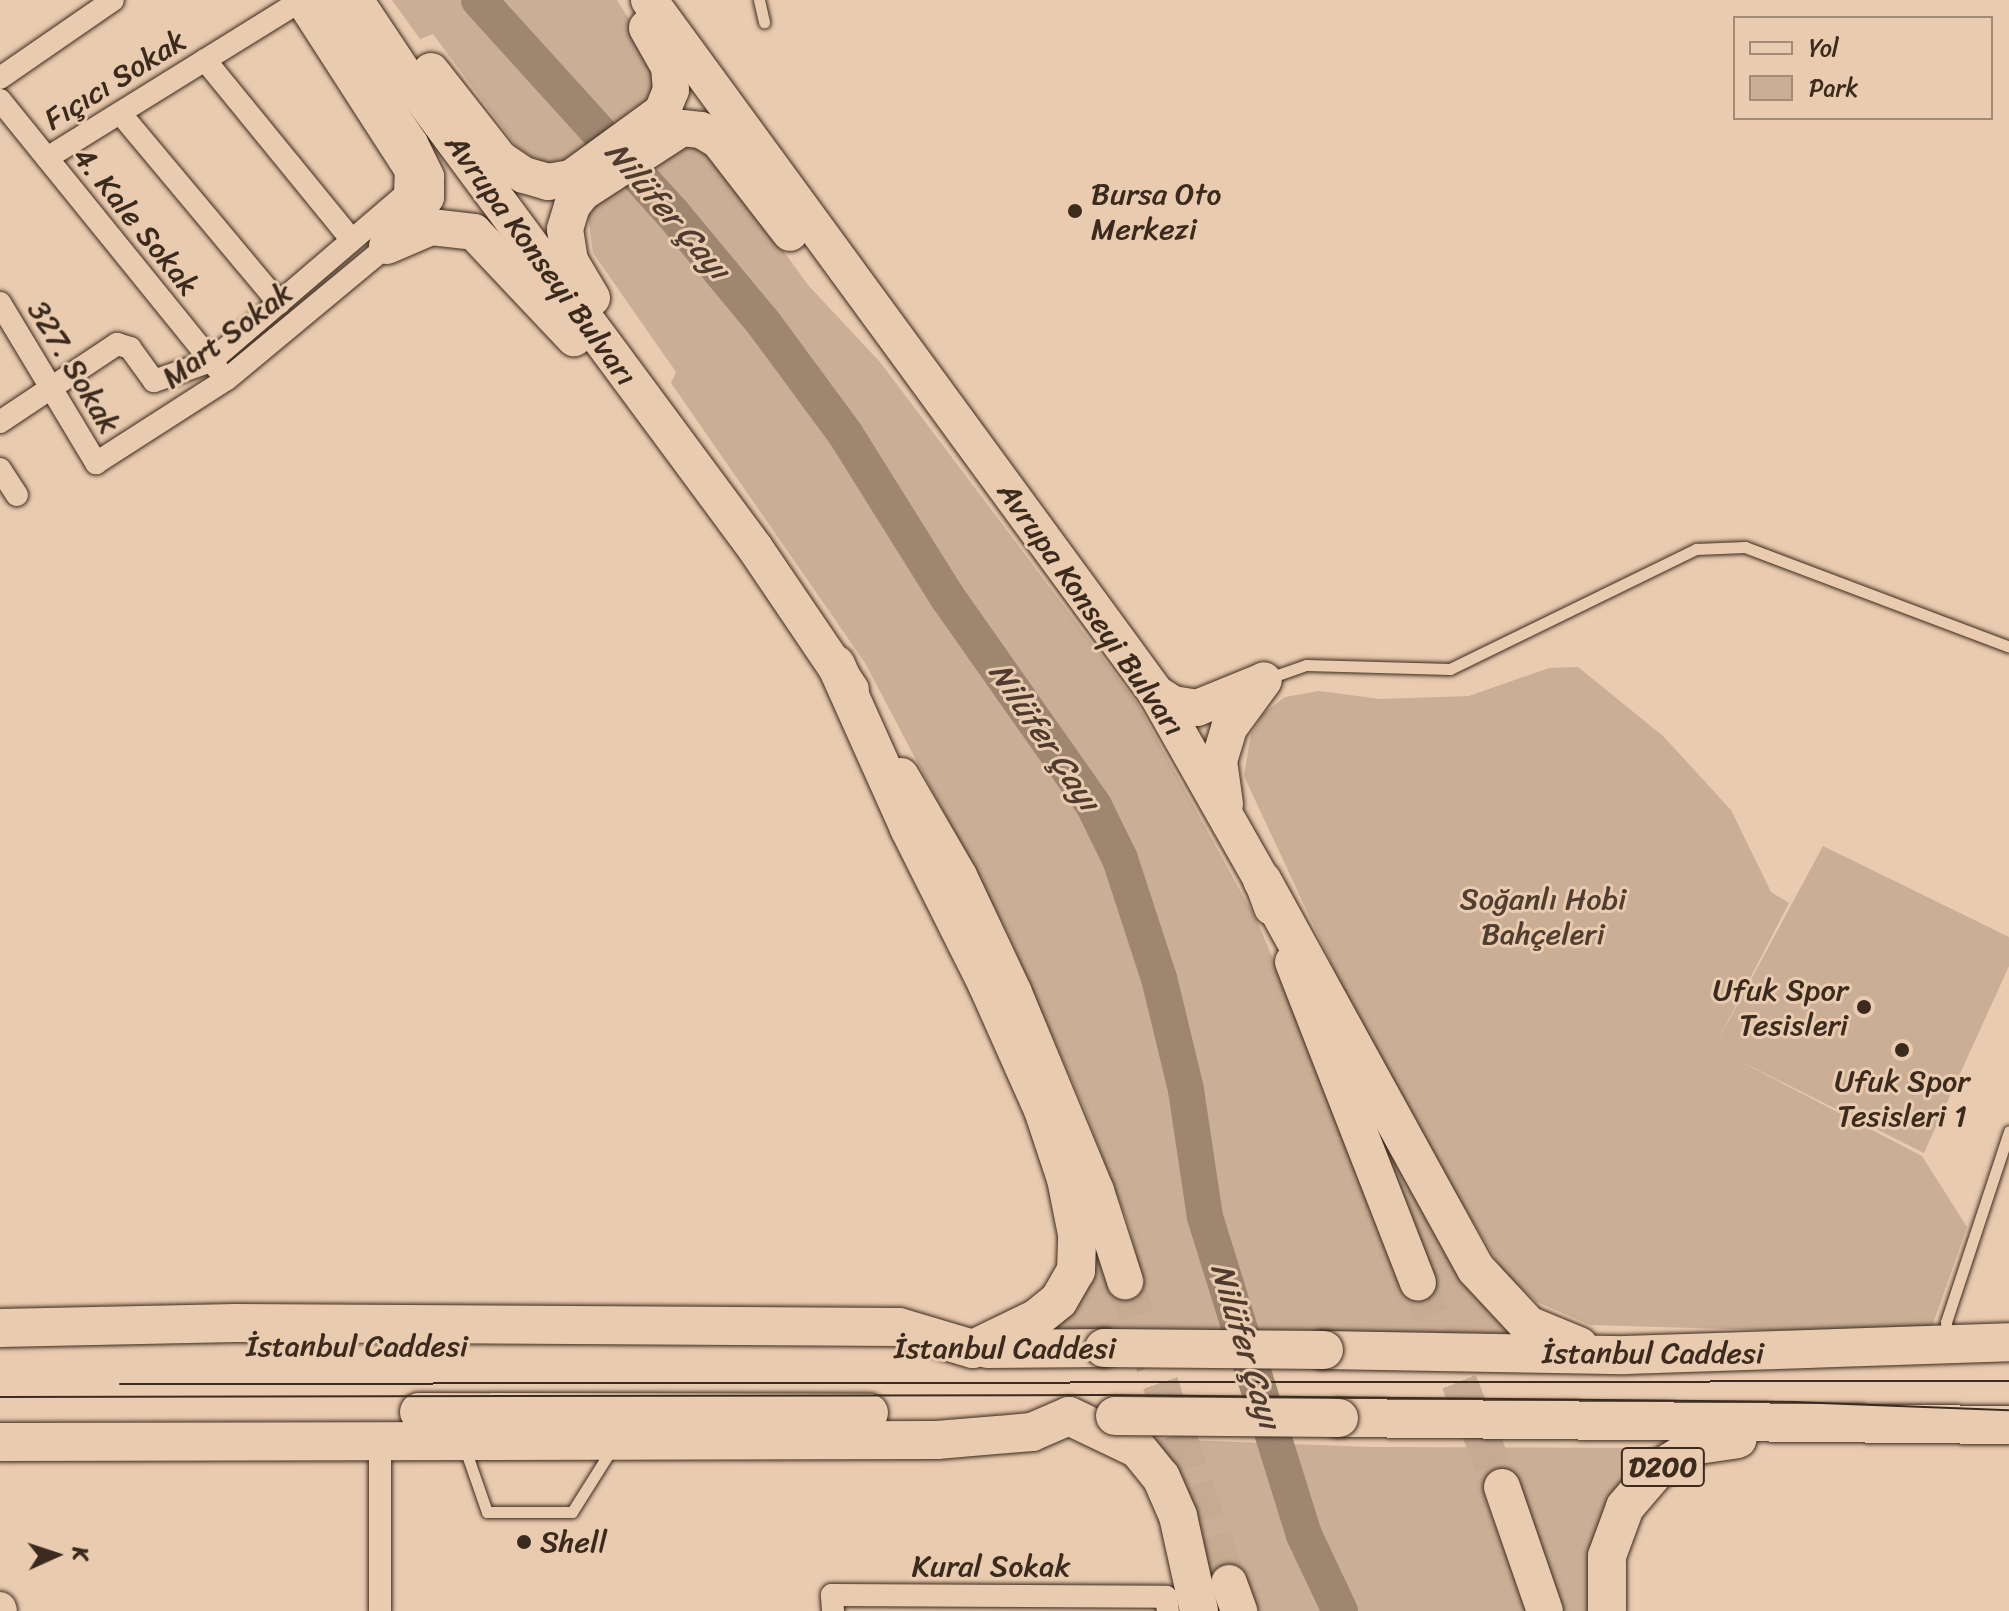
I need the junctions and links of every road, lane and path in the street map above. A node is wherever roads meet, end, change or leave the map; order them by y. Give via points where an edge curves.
1 (113, 0) edge
2 (355, 0) edge
3 (370, 0) edge
4 (626, 0) edge
5 (649, 0) edge
6 (759, 0) edge
7 (306, 1) edge
8 (764, 22) dead end
9 (205, 60) junction
10 (0, 78) edge
11 (0, 100) edge
12 (120, 113) junction
13 (665, 123) junction
14 (47, 158) junction
15 (577, 185) junction
16 (415, 186) junction
17 (474, 232) junction
18 (352, 240) junction
19 (387, 246) junction
20 (0, 303) edge
21 (279, 303) junction
22 (211, 361) junction
23 (227, 379) junction
24 (51, 388) junction
25 (0, 422) edge
26 (685, 456) junction
27 (96, 463) joint
28 (0, 469) edge
29 (17, 495) dead end
30 (1020, 506) junction
31 (2009, 647) edge
32 (836, 665) junction
33 (1264, 680) junction
34 (1156, 693) junction
35 (1227, 818) junction
36 (1262, 880) junction
37 (2009, 1131) edge
38 (1125, 1281) tunnel mouth
39 (1418, 1282) tunnel mouth
40 (0, 1328) edge
41 (2009, 1342) edge
42 (1948, 1343) junction
43 (0, 1347) edge
44 (973, 1349) junction
45 (1625, 1355) junction
46 (1069, 1416) junction
47 (0, 1418) edge
48 (2009, 1425) edge
49 (1818, 1426) junction
50 (380, 1438) junction
51 (461, 1438) junction
52 (617, 1440) junction
53 (0, 1442) edge
54 (1502, 1487) tunnel mouth
55 (1177, 1606) edge
56 (380, 1611) edge
57 (833, 1611) edge
58 (1545, 1611) edge
59 (1607, 1611) edge

1 - 10 street
2 - 26 main road, Avrupa Konseyi Bulvarı
3 - 15 main road via 500,159 524,175
4 - 13 main road via 669,67
5 - 30 main road, Avrupa Konseyi Bulvarı
6 - 8 lane
7 - 9 street, Fıçıcı Sokak
7 - 16 main road via 410,144
9 - 12 street, Fıçıcı Sokak
9 - 18 street
11 - 14 street, 4. Kale Sokak
12 - 14 street, Fıçıcı Sokak
12 - 21 street
13 - 15 main road
13 - 30 main road via 701,130 719,141 942,426
14 - 22 street, 4. Kale Sokak
15 - 26 main road via 565,229 570,261
16 - 17 main road
16 - 18 street, Mart Sokak
16 - 19 main road via 426,197
17 - 19 main road via 431,227
17 - 26 main road
18 - 21 street, Mart Sokak
19 - 23 street, Mart Sokak
20 - 24 street, 327. Sokak
21 - 22 street, Mart Sokak
22 - 23 street, 4. Kale Sokak
22 - 24 street via 154,381 130,348 117,344
23 - 27 street, Mart Sokak
24 - 25 street
24 - 27 street, 327. Sokak
26 - 32 main road, Avrupa Konseyi Bulvarı
28 - 29 street
30 - 34 main road, Avrupa Konseyi Bulvarı
31 - 33 lane via 1745,547 1696,549 1450,669 1306,665
32 - 38 main road, Avrupa Konseyi Bulvarı via 959,876 1008,980 1065,1112
32 - 44 highway via 1006,1026 1066,1179 1077,1234 1076,1271 1059,1300 1037,1318
33 - 34 main road via 1197,708 1173,704
33 - 35 main road via 1229,728 1219,761
34 - 35 main road, Avrupa Konseyi Bulvarı
35 - 36 main road, Avrupa Konseyi Bulvarı
36 - 39 main road, Avrupa Konseyi Bulvarı
36 - 45 highway via 1476,1269 1528,1325 1571,1345
37 - 42 lane via 1946,1322
40 - 44 highway via 236,1323 899,1327
41 - 42 highway, İstanbul Caddesi
42 - 45 highway, İstanbul Caddesi
43 - 44 highway, İstanbul Caddesi
44 - 45 highway, İstanbul Caddesi, bridge
46 - 47 highway via 593,1411
46 - 49 highway, bridge
46 - 52 highway via 1032,1432 980,1438
46 - 55 highway via 1138,1449 1161,1477 1178,1516
48 - 49 highway
49 - 59 highway, D200 via 1698,1445 1656,1471 1625,1507 1607,1556
50 - 51 highway
50 - 53 highway
50 - 56 street
51 - 52 highway
51 - 52 lane via 487,1512 572,1512
54 - 58 main road
55 - 57 street, Kural Sokak via 832,1595

